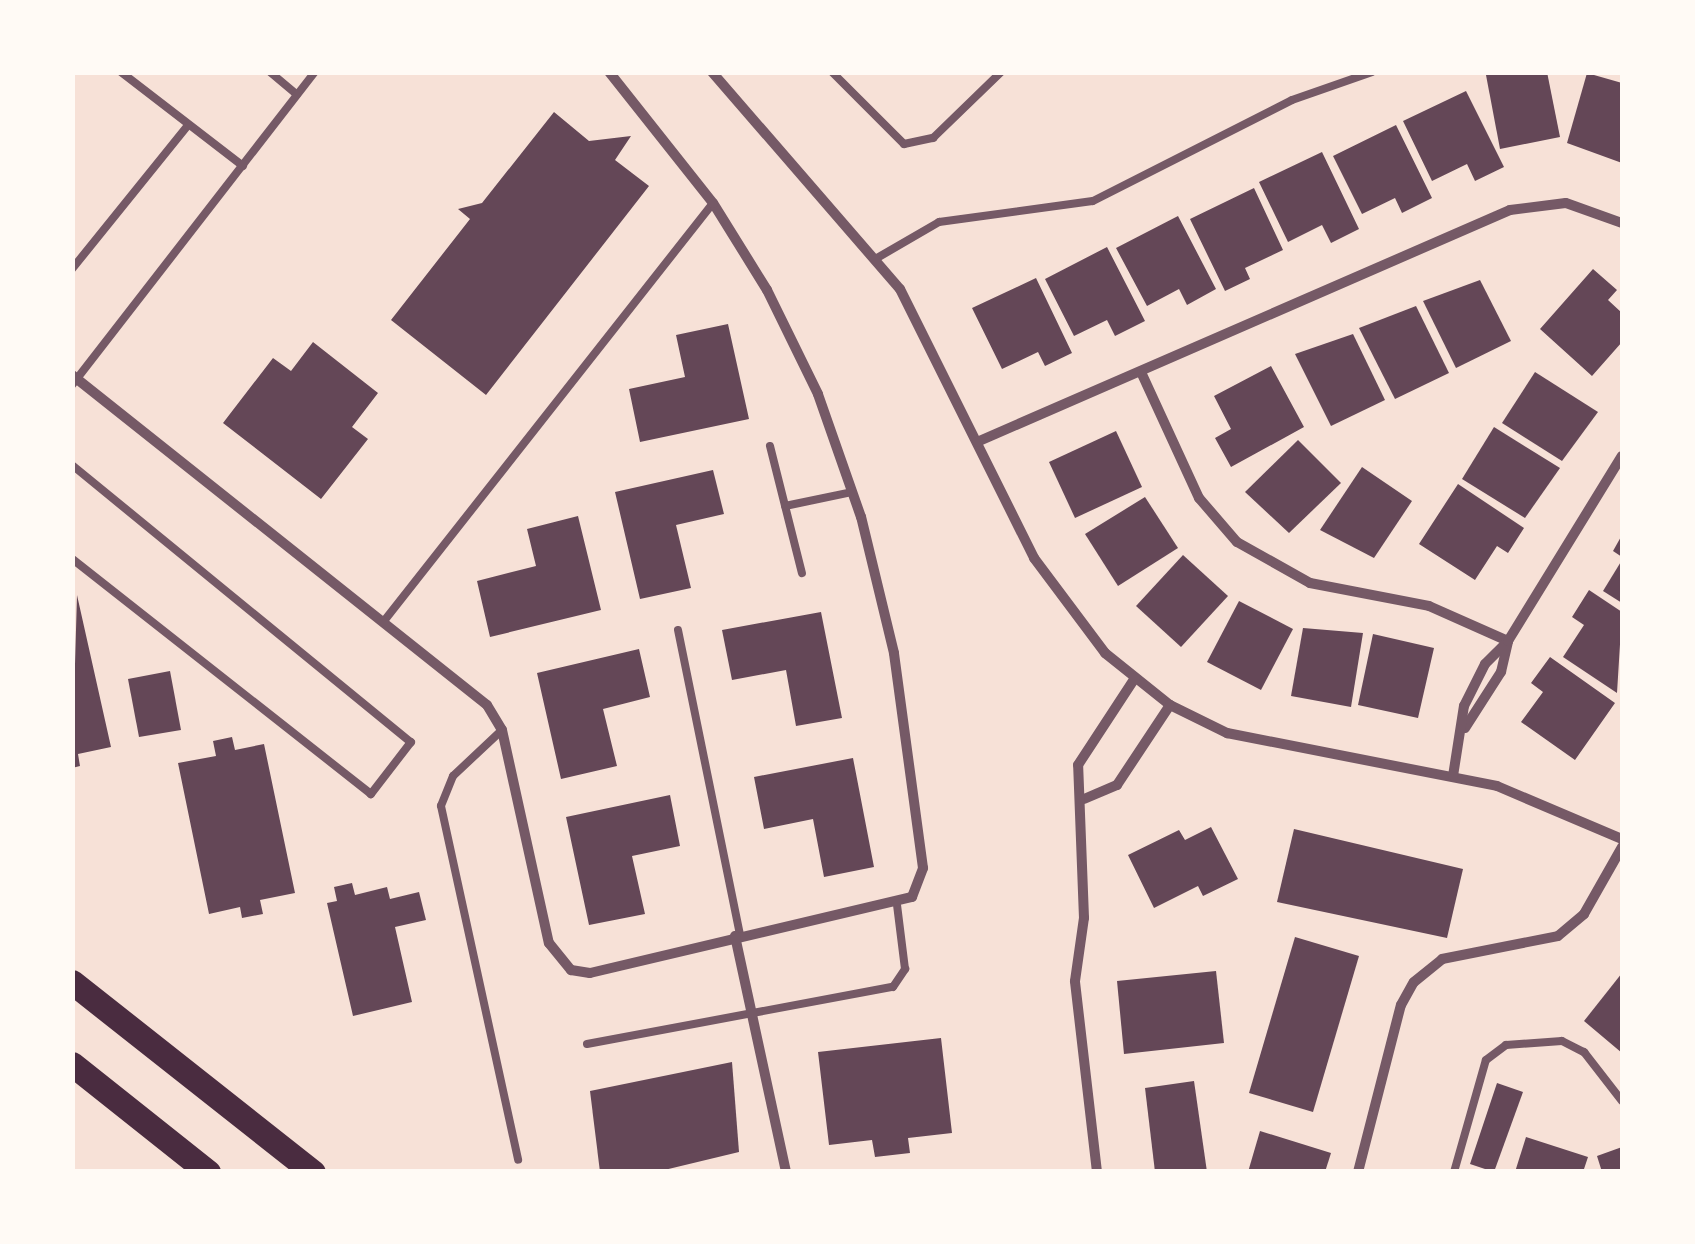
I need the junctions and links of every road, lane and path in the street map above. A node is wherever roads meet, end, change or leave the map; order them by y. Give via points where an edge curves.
1 (120, 72) edge
2 (270, 72) edge
3 (315, 72) edge
4 (609, 72) edge
5 (712, 72) edge
6 (832, 72) edge
7 (1001, 72) edge
8 (1372, 72) edge
9 (298, 95) junction
10 (188, 126) junction
11 (243, 166) junction
12 (712, 204) junction
13 (1622, 223) edge
14 (878, 258) junction
15 (72, 269) edge
16 (1141, 372) junction
17 (74, 380) edge
18 (977, 442) junction
19 (770, 446) dead end
20 (1622, 456) edge
21 (72, 465) edge
22 (852, 492) junction
23 (785, 506) junction
24 (72, 559) edge
25 (802, 572) dead end
26 (384, 622) junction
27 (678, 630) dead end
28 (1508, 641) junction
29 (1134, 678) junction
30 (1170, 705) junction
31 (1464, 729) junction
32 (502, 730) junction
33 (1453, 776) junction
34 (1084, 799) junction
35 (1622, 822) edge
36 (1618, 836) edge
37 (1622, 848) edge
38 (897, 905) junction
39 (737, 936) junction
40 (72, 982) edge
41 (750, 1009) junction
42 (588, 1044) dead end
43 (72, 1064) edge
44 (1622, 1102) edge
45 (518, 1160) dead end
46 (208, 1172) edge
47 (313, 1172) edge
48 (786, 1172) edge
49 (1097, 1172) edge
50 (1358, 1172) edge
51 (1454, 1172) edge

1 - 10 lane
2 - 9 lane
3 - 9 lane
4 - 12 street
5 - 14 street
6 - 7 lane via 904,144 933,138
8 - 14 lane via 1292,100 1092,201 939,222
9 - 11 lane
10 - 11 lane
10 - 15 lane
11 - 17 lane
12 - 22 street via 792,341
12 - 26 lane
13 - 16 street via 1566,204 1510,210
14 - 18 street via 921,324
16 - 18 street
16 - 28 street via 1199,498 1237,542 1310,583 1429,606
17 - 26 street
18 - 29 street via 1054,593
19 - 23 lane
20 - 28 street
21 - 24 lane via 411,742 372,794
22 - 23 lane
22 - 38 street via 894,653 923,868 920,886
23 - 25 lane
26 - 32 street via 486,705
27 - 39 lane
28 - 31 street via 1501,672
28 - 31 street via 1485,664 1464,706
29 - 30 street
29 - 34 street via 1078,765
30 - 33 street via 1262,743
30 - 34 street via 1117,784
31 - 33 street
32 - 39 street via 558,959 590,973
32 - 45 lane via 453,776 441,806
33 - 36 street via 1532,798
34 - 49 street via 1084,918 1076,981
35 - 36 street
37 - 50 street via 1584,914 1558,936 1442,960 1414,982 1400,1004
38 - 39 street
38 - 41 lane via 905,969 892,987
39 - 41 street
40 - 47 main road
41 - 42 lane
41 - 48 street
43 - 46 main road
44 - 51 lane via 1584,1052 1562,1041 1506,1045 1486,1060

